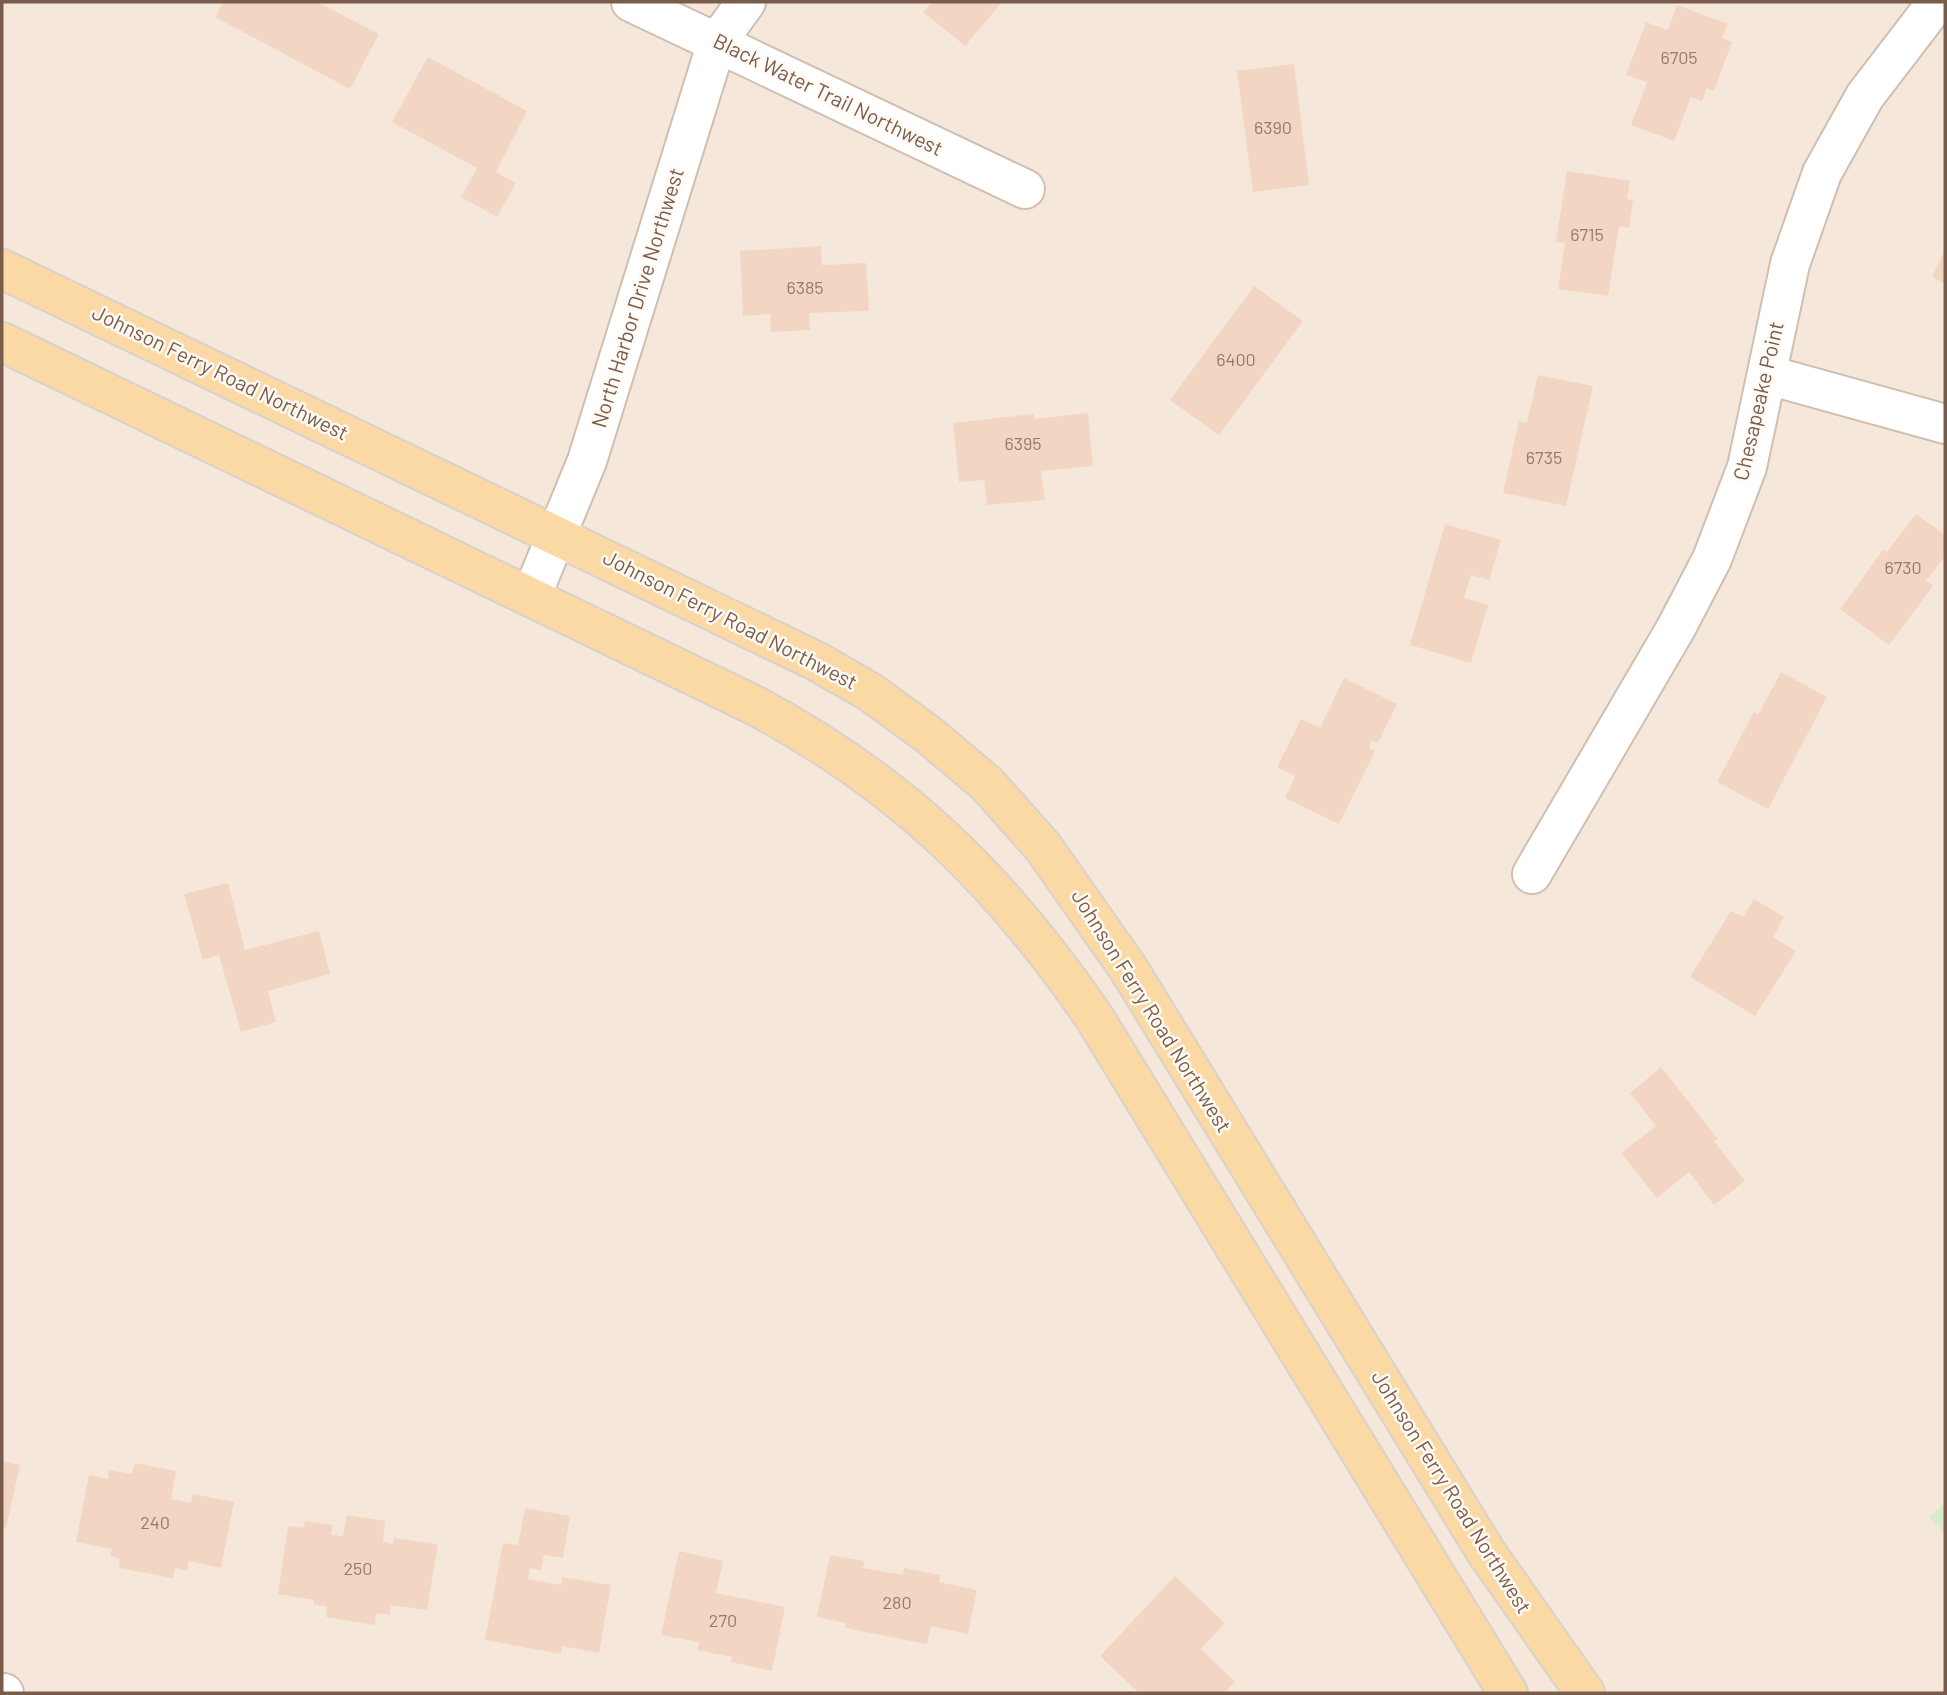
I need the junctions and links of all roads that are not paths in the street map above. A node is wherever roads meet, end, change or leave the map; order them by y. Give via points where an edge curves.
1 (631, 2) edge
2 (746, 2) edge
3 (1938, 2) edge
4 (718, 43) junction
5 (1025, 189) dead end
6 (2, 269) edge
7 (2, 342) edge
8 (1768, 374) junction
9 (1945, 424) edge
10 (557, 534) junction
11 (531, 597) junction
12 (1532, 874) dead end
13 (1508, 1693) edge
14 (1585, 1693) edge

1 - 4 street, Black Water Trail Northwest
2 - 4 street, North Harbor Drive Northwest
3 - 8 street, Chesapeake Point via 1865,96 1822,173 1790,264
4 - 5 street, Black Water Trail Northwest
4 - 10 street, North Harbor Drive Northwest via 587,461
6 - 10 main road, Johnson Ferry Road Northwest
7 - 11 main road
8 - 9 street
8 - 12 street, Chesapeake Point via 1747,467 1712,559
10 - 11 street, North Harbor Drive Northwest
10 - 14 main road, Johnson Ferry Road Northwest via 759,632 870,692 929,734 1016,815 1128,968 1486,1552
11 - 13 main road via 756,706 841,755 930,824 1005,897 1094,1017

